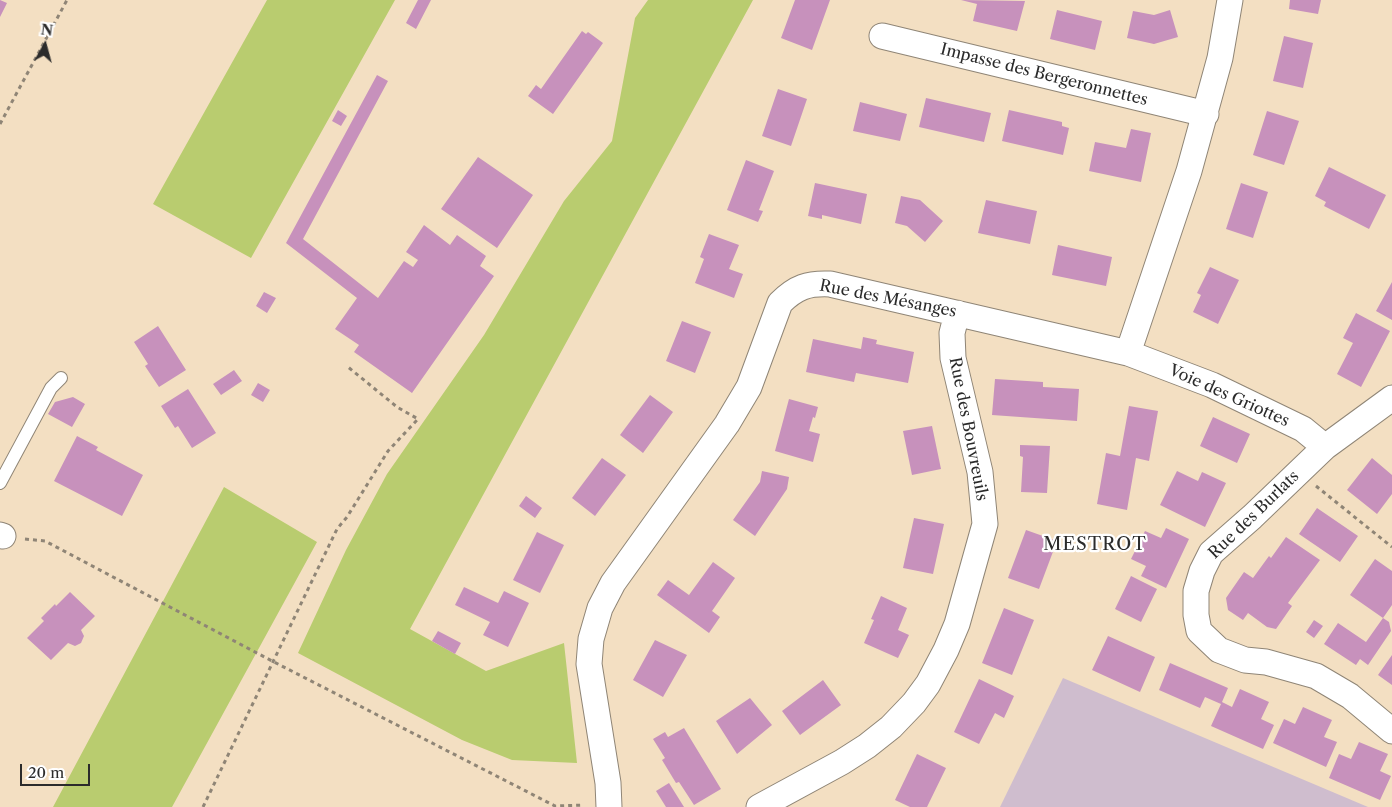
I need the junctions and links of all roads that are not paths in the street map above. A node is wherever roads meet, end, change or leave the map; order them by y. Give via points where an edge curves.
1 (1230, 0) edge
2 (882, 36) dead end
3 (1206, 114) junction
4 (957, 312) junction
5 (1128, 353) junction
6 (61, 378) dead end
7 (1392, 398) edge
8 (1325, 447) junction
9 (0, 483) edge
10 (1392, 732) edge
11 (609, 806) edge
12 (759, 807) edge

1 - 3 street
2 - 3 street, Impasse des Bergeronnettes
3 - 5 street
4 - 5 street, Rue des Mésanges
4 - 11 street, Rue des Mésanges via 813,283 788,294 780,303 749,387 727,424 613,583 600,608 591,639 589,664
4 - 12 street, Rue des Bouvreuils via 952,333 953,358 980,472 985,524 957,624 928,684 891,727 842,762
5 - 8 street, Voie des Griottes via 1212,385 1303,429
6 - 9 lane via 52,388
7 - 8 street, Rue des Burlats
8 - 10 street, Rue des Burlats via 1211,553 1196,591 1199,631 1219,650 1236,657 1316,676 1350,696

